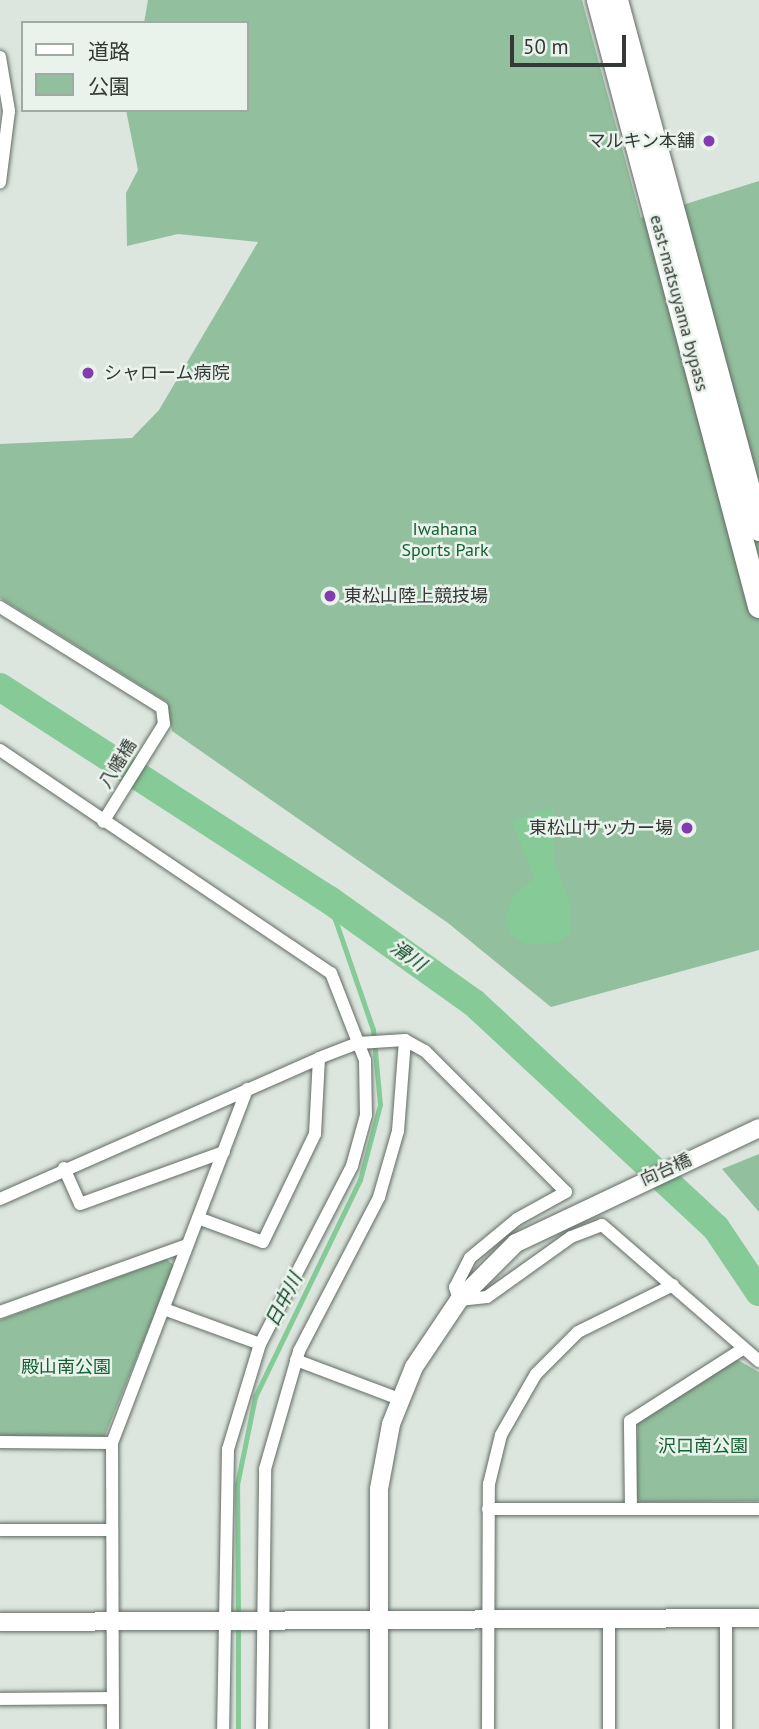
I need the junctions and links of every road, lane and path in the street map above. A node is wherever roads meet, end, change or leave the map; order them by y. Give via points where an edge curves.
1 (598, 0) edge
2 (616, 0) edge
3 (0, 57) edge
4 (0, 182) edge
5 (759, 529) edge
6 (759, 606) edge
7 (0, 607) edge
8 (0, 750) edge
9 (103, 822) junction
10 (399, 1041) junction
11 (358, 1043) junction
12 (319, 1058) junction
13 (247, 1089) junction
14 (759, 1128) edge
15 (224, 1152) junction
16 (64, 1168) junction
17 (0, 1199) edge
18 (198, 1218) junction
19 (187, 1245) junction
20 (673, 1284) junction
21 (459, 1300) junction
22 (164, 1309) junction
23 (0, 1312) edge
24 (260, 1344) junction
25 (744, 1348) junction
26 (296, 1360) junction
27 (759, 1362) edge
28 (399, 1399) junction
29 (0, 1442) edge
30 (112, 1443) junction
31 (488, 1509) junction
32 (631, 1509) junction
33 (759, 1509) edge
34 (0, 1530) edge
35 (110, 1530) junction
36 (726, 1618) junction
37 (759, 1618) edge
38 (488, 1619) junction
39 (608, 1619) junction
40 (222, 1620) junction
41 (262, 1620) junction
42 (378, 1621) junction
43 (0, 1622) edge
44 (113, 1622) junction
45 (113, 1698) junction
46 (0, 1699) edge
47 (113, 1729) edge
48 (223, 1729) edge
49 (262, 1729) edge
50 (379, 1729) edge
51 (488, 1729) edge
52 (609, 1729) edge
53 (726, 1729) edge

1 - 6 highway, east-matsuyama bypass
2 - 5 highway, east-matsuyama bypass
3 - 4 street via 9,111
7 - 9 street, 八幡橋 via 157,703 164,715 155,738
8 - 9 street
9 - 11 street via 331,973
10 - 11 street
10 - 21 street via 425,1051 566,1192 517,1219 470,1258 455,1287
10 - 26 street via 398,1131 379,1197
11 - 12 street
11 - 24 street via 365,1060 366,1115 352,1166
12 - 13 street
12 - 18 street via 315,1134 263,1242
13 - 15 street
13 - 16 street
14 - 21 street, 向台橋 via 516,1243
15 - 16 street via 80,1204
15 - 18 street
16 - 17 street
18 - 19 street
19 - 22 street
19 - 23 street
20 - 21 street via 603,1225 571,1237 487,1297
20 - 25 street
20 - 31 street via 603,1315 536,1374 494,1454
21 - 28 street, 向台橋
22 - 24 street
22 - 30 street
24 - 40 street via 228,1449
25 - 27 street
25 - 32 street via 630,1421
26 - 28 street
26 - 41 street via 264,1469
28 - 42 street, 向台橋 via 379,1489
29 - 30 street
30 - 35 street
31 - 32 street
31 - 38 street
32 - 33 street
34 - 35 street
35 - 44 street
36 - 37 street
36 - 39 street
36 - 53 street
38 - 39 street
38 - 42 street
38 - 51 street
39 - 52 street
40 - 41 street
40 - 44 street
40 - 48 street
41 - 42 street
41 - 49 street
42 - 50 street, 向台橋
43 - 44 street
44 - 45 street
45 - 46 street
45 - 47 street

